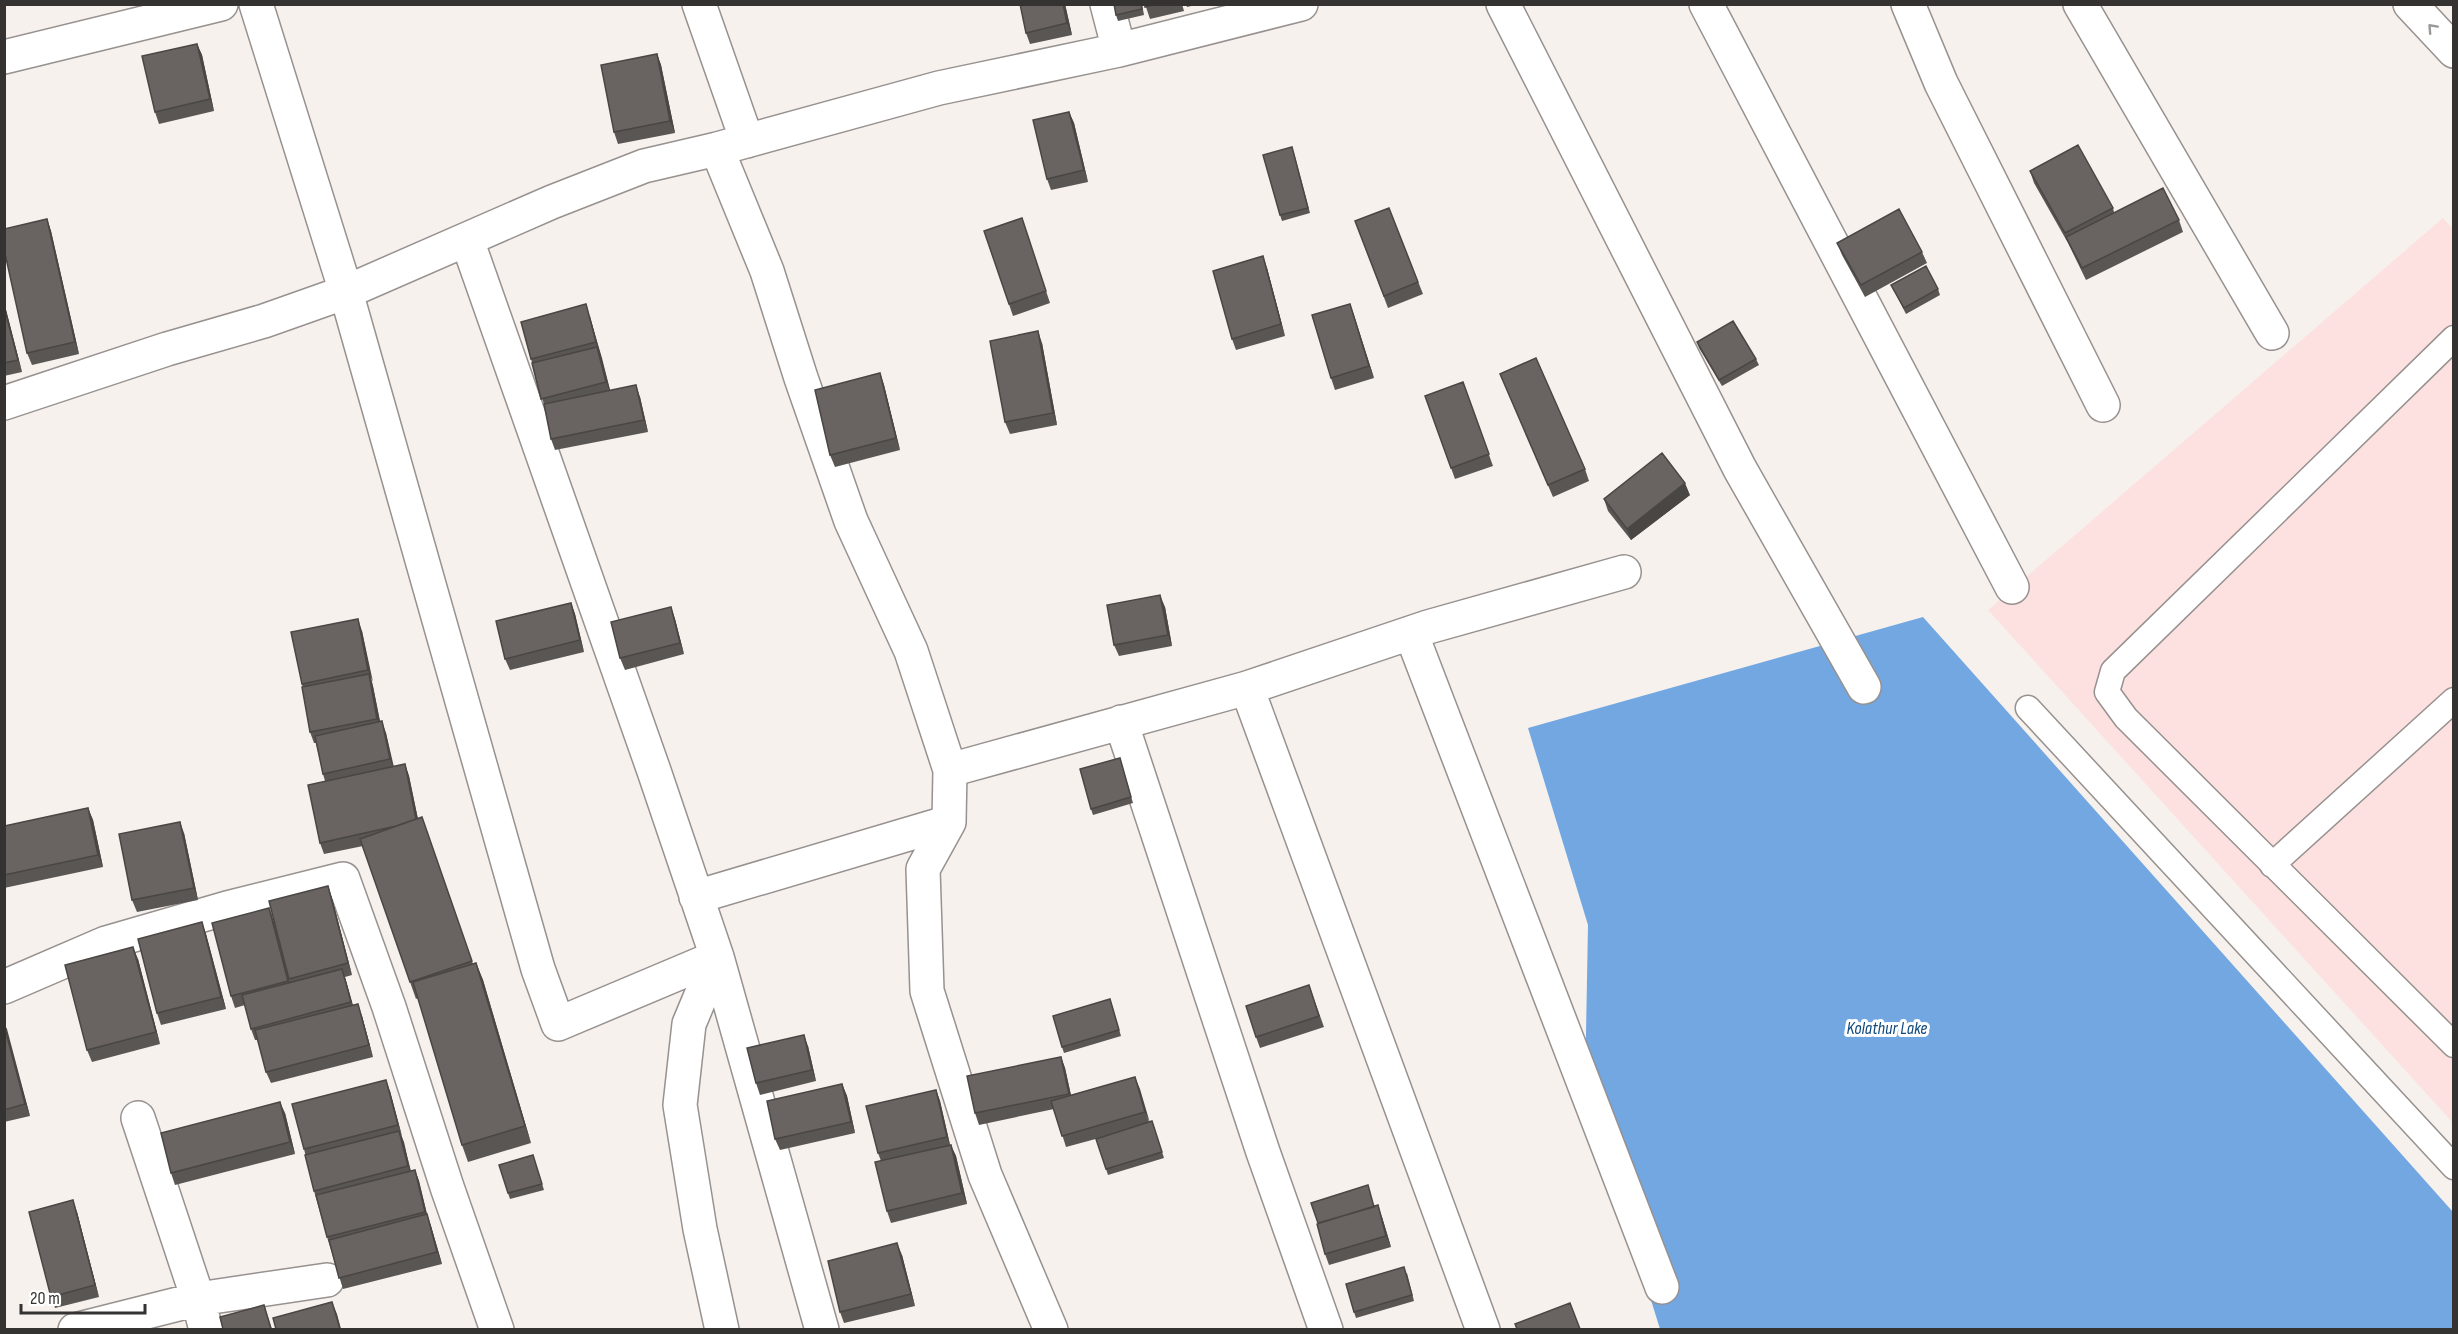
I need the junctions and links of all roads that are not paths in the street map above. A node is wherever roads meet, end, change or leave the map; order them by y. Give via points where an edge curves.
1 (221, 4) edge
2 (256, 4) edge
3 (699, 4) edge
4 (1107, 4) edge
5 (1503, 4) edge
6 (1706, 4) edge
7 (1908, 4) edge
8 (2080, 4) edge
9 (2410, 4) edge
10 (1291, 6) edge
11 (1119, 50) junction
12 (2454, 51) edge
13 (4, 57) edge
14 (732, 145) junction
15 (467, 240) junction
16 (346, 292) junction
17 (2272, 333) dead end
18 (2451, 346) edge
19 (4, 403) edge
20 (2103, 405) dead end
21 (1624, 572) dead end
22 (2012, 587) dead end
23 (1411, 633) junction
24 (1864, 687) dead end
25 (1247, 688) junction
26 (2454, 700) edge
27 (2028, 708) dead end
28 (1121, 722) junction
29 (950, 771) junction
30 (949, 822) junction
31 (2272, 865) junction
32 (696, 897) junction
33 (717, 957) junction
34 (4, 987) edge
35 (2454, 1045) edge
36 (138, 1118) dead end
37 (2454, 1167) edge
38 (327, 1280) dead end
39 (1662, 1287) dead end
40 (202, 1314) edge
41 (75, 1329) edge
42 (497, 1329) edge
43 (722, 1329) edge
44 (822, 1329) edge
45 (1051, 1329) edge
46 (1326, 1329) edge
47 (1483, 1329) edge

1 - 13 street
2 - 16 street
3 - 14 street
4 - 11 street
5 - 24 street via 1740,469
6 - 22 street
7 - 20 street via 1941,83
8 - 17 street
12 -> 9 street
10 - 11 street
11 - 14 street via 939,88
14 - 15 street via 644,165
14 - 29 street via 801,378 851,521 911,651
15 - 16 street
15 - 32 street
16 - 19 street
16 - 33 street via 538,969 558,1024
18 - 31 lane via 2112,671 2107,692 2126,718
21 - 23 street
23 - 25 street
23 - 39 street
25 - 28 street
25 - 47 street
26 - 31 lane
27 - 37 lane
28 - 29 street
28 - 46 street via 1263,1152
29 - 30 street
30 - 32 street
30 - 45 street via 923,869 927,991 985,1174
31 - 35 lane
32 - 33 street
33 - 43 street via 689,1024 680,1105 700,1229
33 - 44 street
34 - 42 street via 105,943 343,879
36 - 40 street
38 - 40 street
40 - 41 street

